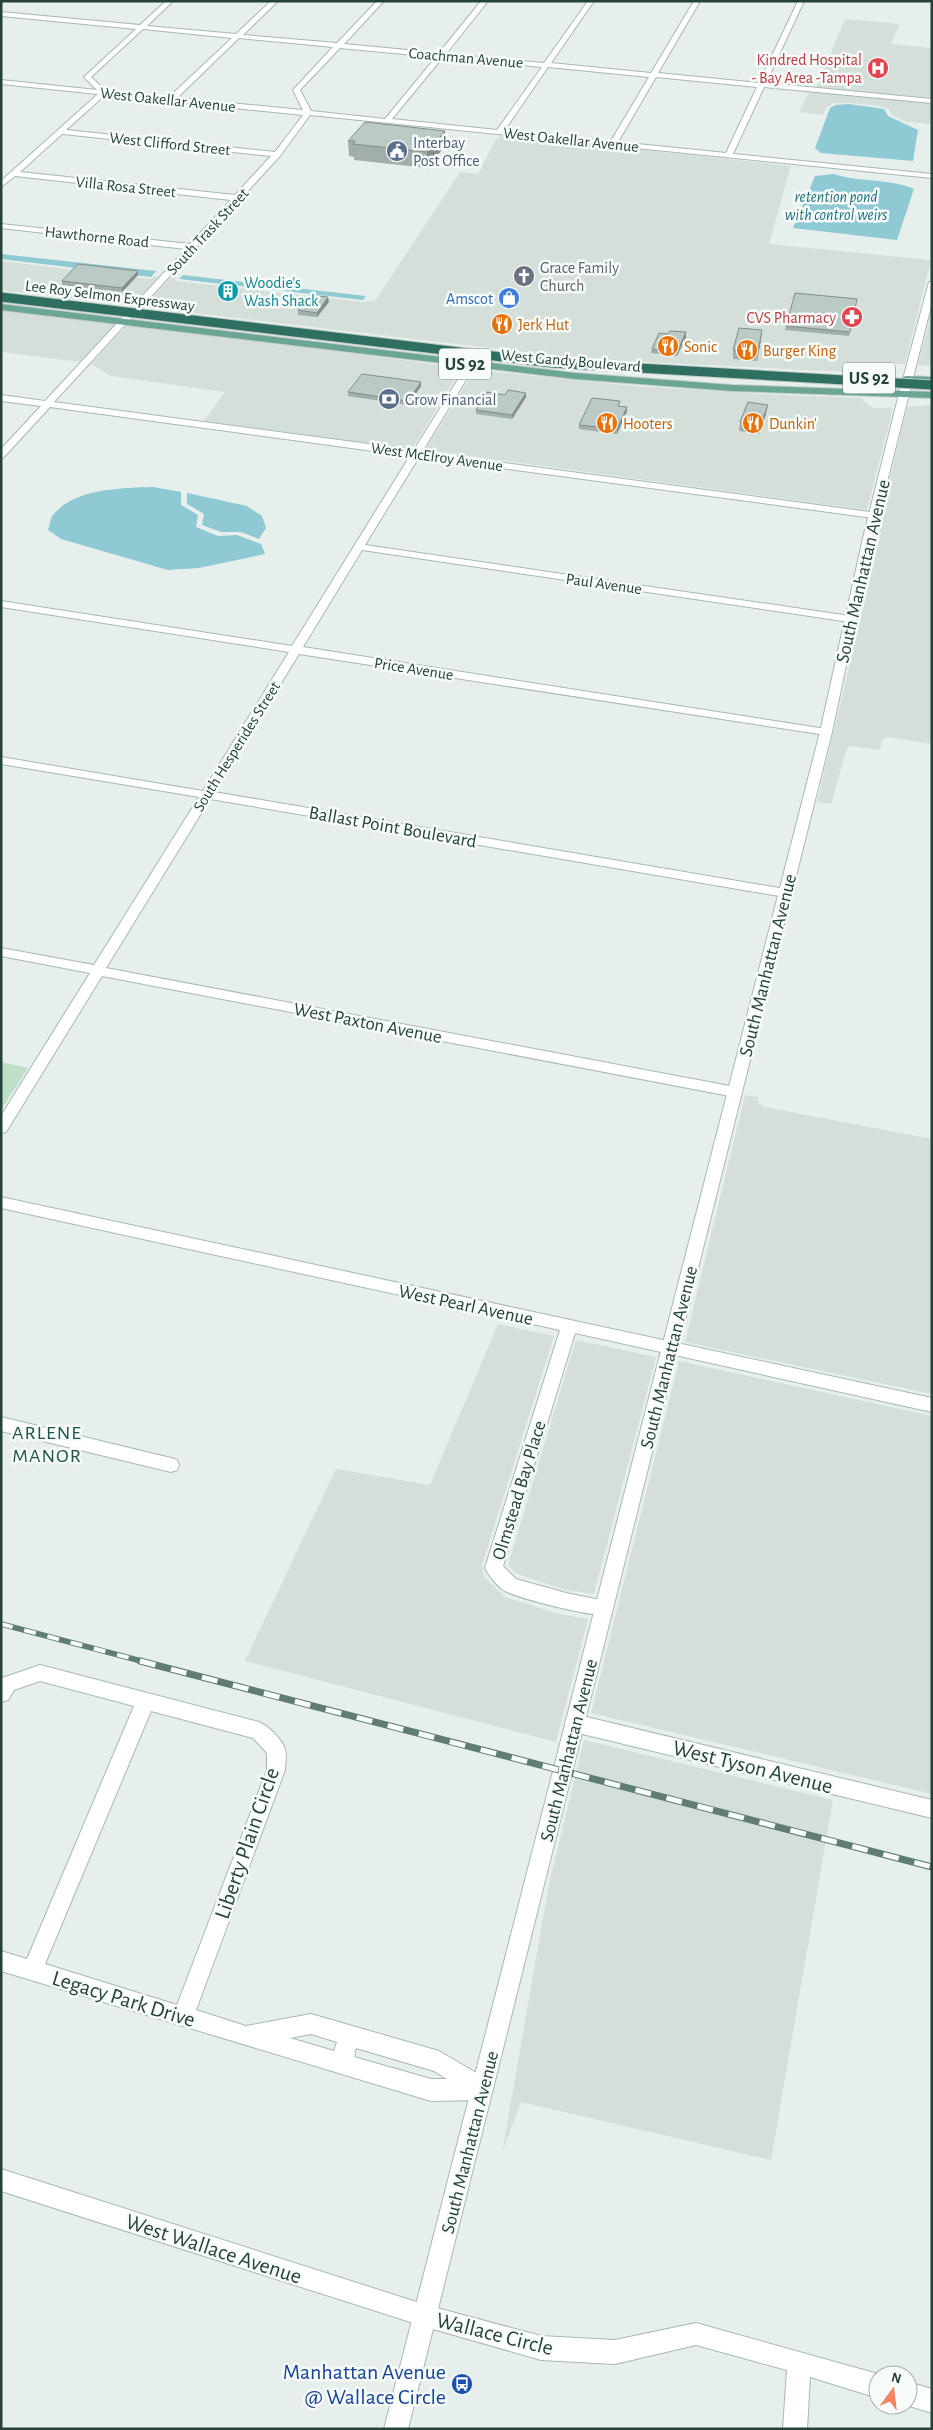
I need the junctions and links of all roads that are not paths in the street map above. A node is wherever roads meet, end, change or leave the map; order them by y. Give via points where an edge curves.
1 (170, 1) edge
2 (275, 1) edge
3 (381, 1) edge
4 (486, 1) edge
5 (591, 1) edge
6 (697, 1) edge
7 (801, 1) edge
8 (1, 14) edge
9 (140, 27) junction
10 (238, 36) junction
11 (338, 46) junction
12 (441, 55) junction
13 (546, 65) junction
14 (654, 75) junction
15 (1, 82) edge
16 (762, 85) junction
17 (104, 92) junction
18 (171, 99) junction
19 (932, 101) edge
20 (308, 113) junction
21 (387, 121) junction
22 (63, 132) junction
23 (499, 132) junction
24 (613, 144) junction
25 (277, 154) junction
26 (729, 156) junction
27 (15, 174) junction
28 (932, 176) edge
29 (1, 186) edge
30 (237, 198) junction
31 (1, 226) edge
32 (193, 247) junction
33 (932, 284) edge
34 (1, 295) edge
35 (1, 304) edge
36 (135, 310) junction
37 (123, 322) junction
38 (270, 326) junction
39 (334, 348) junction
40 (544, 359) junction
41 (471, 365) junction
42 (556, 374) junction
43 (908, 380) junction
44 (932, 380) edge
45 (932, 385) edge
46 (904, 394) junction
47 (932, 394) edge
48 (1, 398) edge
49 (48, 404) junction
50 (416, 453) junction
51 (1, 455) edge
52 (873, 515) junction
53 (359, 547) junction
54 (1, 604) edge
55 (850, 619) junction
56 (295, 650) junction
57 (826, 732) junction
58 (1, 760) edge
59 (206, 794) junction
60 (786, 893) junction
61 (1, 952) edge
62 (98, 970) junction
63 (735, 1092) junction
64 (1, 1128) edge
65 (1, 1202) edge
66 (569, 1327) junction
67 (670, 1349) junction
68 (932, 1405) edge
69 (1, 1424) edge
70 (171, 1465) dead end
71 (604, 1608) junction
72 (1, 1694) edge
73 (146, 1701) junction
74 (574, 1723) junction
75 (932, 1809) edge
76 (1, 1961) edge
77 (32, 1970) junction
78 (183, 2016) junction
79 (246, 2036) junction
80 (350, 2036) junction
81 (341, 2064) junction
82 (482, 2089) junction
83 (1, 2180) edge
84 (426, 2316) junction
85 (799, 2362) junction
86 (868, 2383) edge
87 (918, 2397) edge
88 (932, 2402) edge
89 (396, 2429) edge
90 (795, 2429) edge

1 - 9 street
2 - 10 street
3 - 11 street
4 - 12 street
5 - 13 street
6 - 14 street
7 - 16 street
8 - 9 street, Coachman Avenue
9 - 10 street, Coachman Avenue
9 - 17 street via 88,77
10 - 11 street, Coachman Avenue
10 - 18 street
11 - 12 street, Coachman Avenue
11 - 20 street via 296,90
12 - 13 street, Coachman Avenue
12 - 21 street
13 - 14 street, Coachman Avenue
13 - 23 street
14 - 16 street, Coachman Avenue
14 - 24 street
15 - 17 street, West Oakellar Avenue
16 - 19 street, Coachman Avenue
16 - 26 street
17 - 18 street, West Oakellar Avenue
17 - 22 street
18 - 20 street, West Oakellar Avenue
20 - 21 street, West Oakellar Avenue
20 - 25 street, South Trask Street
21 - 23 street, West Oakellar Avenue
22 - 25 street, West Clifford Street
22 - 27 street
23 - 24 street, West Oakellar Avenue
24 - 26 street, West Oakellar Avenue
25 - 30 street, South Trask Street
26 - 28 street, West Oakellar Avenue
27 - 29 street
27 - 30 street, Villa Rosa Street
30 - 32 street, South Trask Street
31 - 32 street, Hawthorne Road
32 - 36 street, South Trask Street
33 - 43 street, South Manhattan Avenue
34 - 36 main road, West Gandy Boulevard / US 92
34 - 45 highway, Lee Roy Selmon Expressway, bridge via 543,362
35 - 36 main road via 100,315
35 - 37 main road, West Gandy Boulevard / US 92
35 - 47 highway, Lee Roy Selmon Expressway via 488,363
36 - 37 street, South Trask Street
36 - 38 main road, West Gandy Boulevard / US 92
37 - 38 main road via 137,316 156,315 258,328
37 - 39 main road, West Gandy Boulevard / US 92
37 - 49 street, South Trask Street
38 - 40 main road, West Gandy Boulevard / US 92
39 - 40 main road via 385,349 514,364
39 - 41 main road, West Gandy Boulevard / US 92
40 - 43 main road, West Gandy Boulevard / US 92
41 - 42 main road, West Gandy Boulevard / US 92
41 - 50 street, South Hesperides Street
42 - 43 main road via 860,387 892,385
42 - 46 main road, West Gandy Boulevard / US 92 via 732,388
43 - 44 main road, West Gandy Boulevard / US 92
43 - 46 street, South Manhattan Avenue
45 - 46 main road
46 - 47 main road, West Gandy Boulevard / US 92
46 - 52 street, South Manhattan Avenue
48 - 49 street, West McElroy Avenue
49 - 50 street, West McElroy Avenue
49 - 51 street, South Trask Street
50 - 52 street, West McElroy Avenue
50 - 53 street, South Hesperides Street
52 - 55 street, South Manhattan Avenue
53 - 55 street, Paul Avenue
53 - 56 street, South Hesperides Street
54 - 56 street, Price Avenue
55 - 57 street, South Manhattan Avenue
56 - 57 street, Price Avenue
56 - 59 street, South Hesperides Street
57 - 60 street, South Manhattan Avenue
58 - 59 street, Ballast Point Boulevard
59 - 60 street, Ballast Point Boulevard
59 - 62 street, South Hesperides Street
60 - 63 street, South Manhattan Avenue
61 - 62 street, West Paxton Avenue
62 - 63 street, West Paxton Avenue
62 - 64 street, South Hesperides Street
63 - 67 street, South Manhattan Avenue
65 - 66 street, West Pearl Avenue
66 - 67 street, West Pearl Avenue
66 - 71 street, Olmstead Bay Place via 494,1568 510,1585
67 - 68 street, West Pearl Avenue
67 - 71 street, South Manhattan Avenue
69 - 70 street
71 - 74 street, South Manhattan Avenue
72 - 73 street, Liberty Plain Circle via 8,1684 40,1673
73 - 77 street
73 - 78 street, Liberty Plain Circle via 259,1731 276,1750 276,1770
74 - 75 street, West Tyson Avenue
74 - 82 street, South Manhattan Avenue
76 - 77 street, Legacy Park Drive
77 - 78 street, Legacy Park Drive
78 - 79 street, Legacy Park Drive
79 - 80 street, Legacy Park Drive via 311,2024
79 - 81 street, Legacy Park Drive
80 - 81 street
80 - 82 street, Legacy Park Drive via 439,2062
81 - 82 street, Legacy Park Drive via 431,2090
82 - 84 street, South Manhattan Avenue
83 - 84 street, West Wallace Avenue
84 - 85 street, Wallace Circle via 541,2348 615,2352 696,2334
84 - 89 street, South Manhattan Avenue
85 - 86 street, Wallace Circle
85 - 90 street
87 - 88 street

